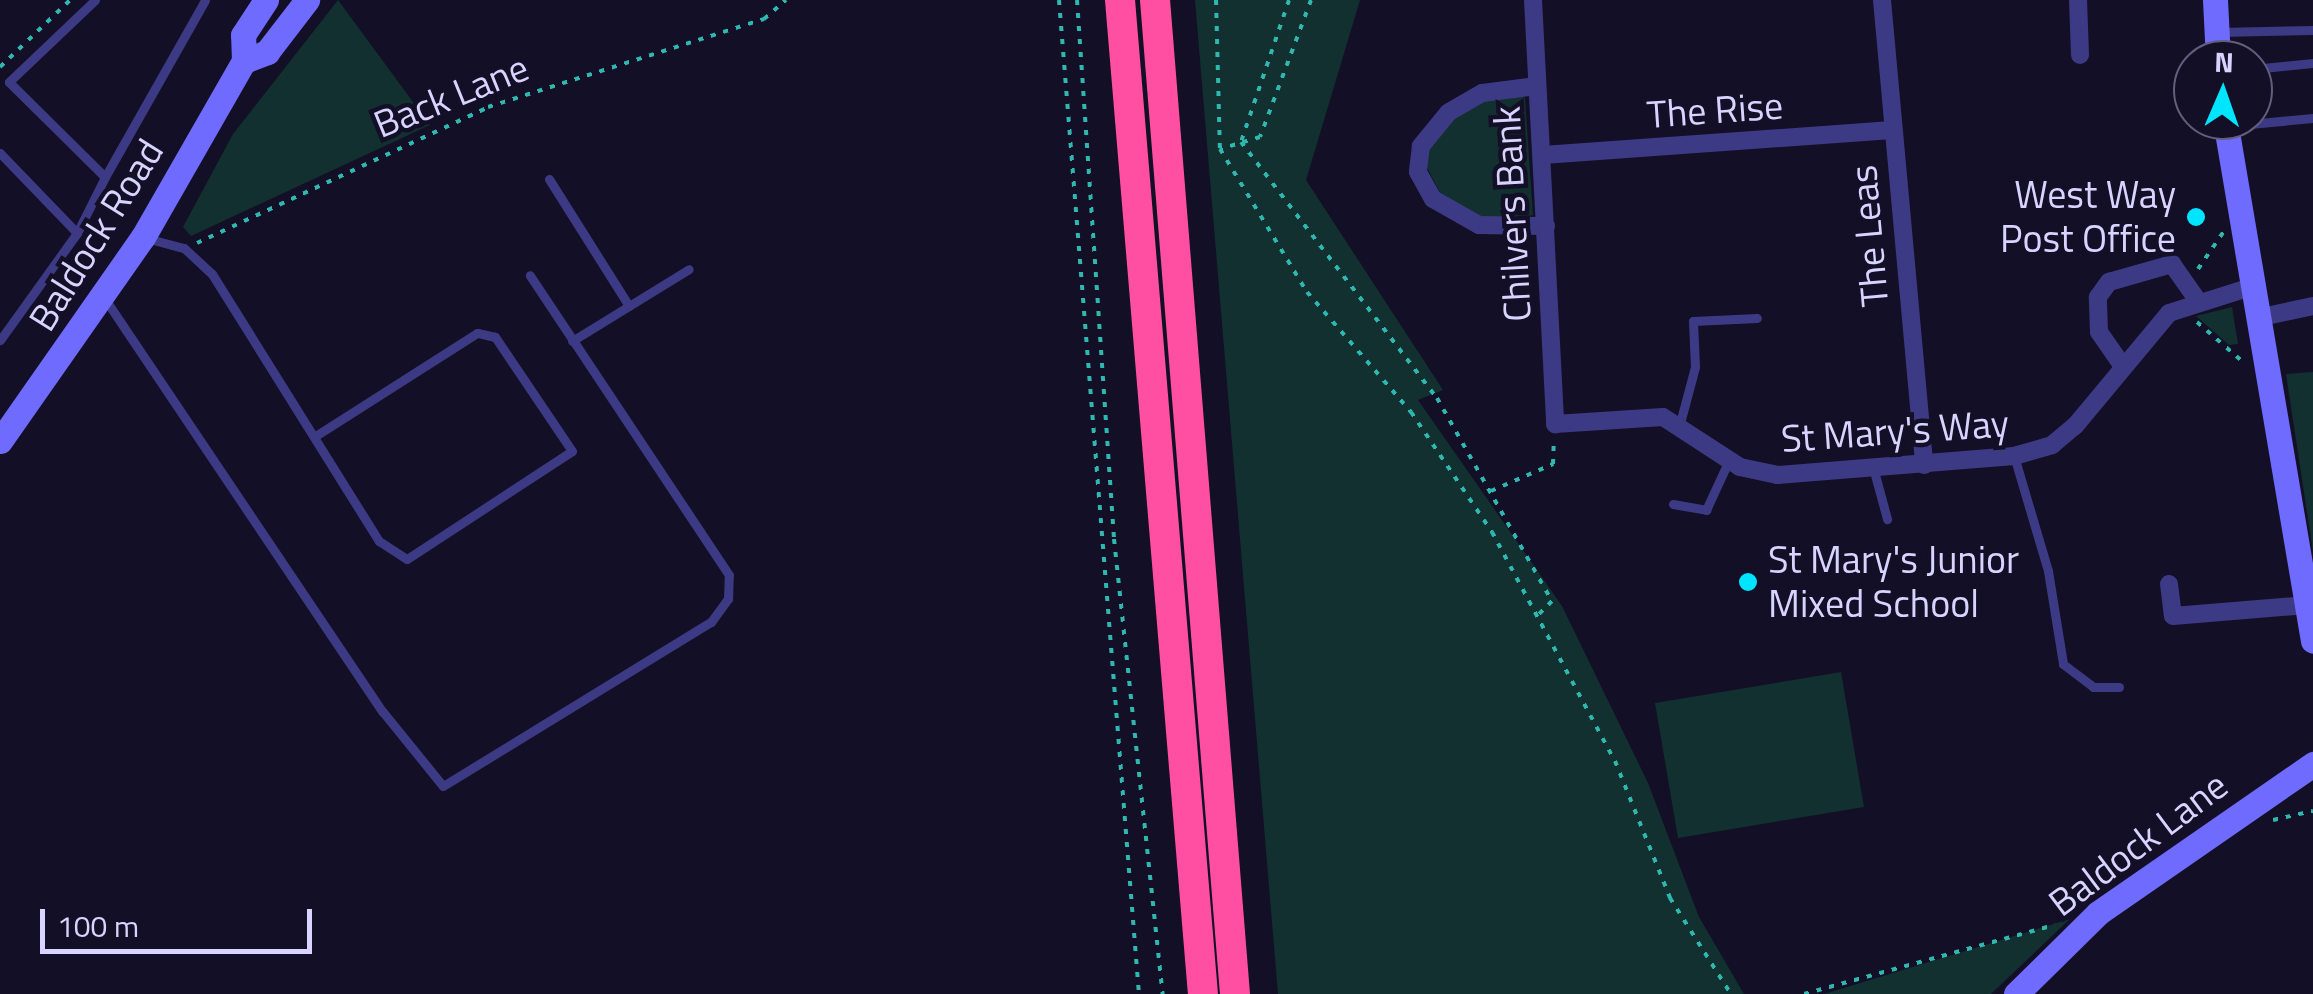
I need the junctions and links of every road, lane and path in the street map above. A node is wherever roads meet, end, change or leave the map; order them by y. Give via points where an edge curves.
1 (70, 0) edge
2 (95, 0) edge
3 (205, 0) edge
4 (266, 0) edge
5 (307, 0) edge
6 (786, 0) edge
7 (1059, 0) edge
8 (1077, 0) edge
9 (1120, 0) edge
10 (1155, 0) edge
11 (1216, 0) edge
12 (1289, 0) edge
13 (1311, 0) edge
14 (1533, 0) edge
15 (1882, 0) edge
16 (2078, 0) edge
17 (2215, 0) edge
18 (2313, 30) edge
19 (2216, 32) junction
20 (2217, 40) edge
21 (2080, 54) dead end
22 (244, 61) junction
23 (2313, 64) edge
24 (0, 67) edge
25 (2273, 67) edge
26 (1537, 86) junction
27 (2313, 118) edge
28 (2273, 120) edge
29 (1892, 130) junction
30 (2228, 140) edge
31 (1241, 142) junction
32 (1220, 149) junction
33 (0, 154) edge
34 (1543, 156) junction
35 (104, 178) junction
36 (548, 179) dead end
37 (2240, 208) junction
38 (1546, 226) junction
39 (77, 233) junction
40 (143, 237) junction
41 (184, 248) junction
42 (689, 269) dead end
43 (530, 275) dead end
44 (2251, 287) junction
45 (2188, 295) junction
46 (104, 299) junction
47 (629, 306) junction
48 (2313, 306) edge
49 (1757, 318) dead end
50 (2257, 318) junction
51 (0, 340) edge
52 (572, 341) junction
53 (2266, 364) junction
54 (2122, 365) junction
55 (1680, 423) junction
56 (1554, 424) junction
57 (314, 437) junction
58 (0, 440) edge
59 (2014, 456) junction
60 (1729, 460) junction
61 (1924, 465) junction
62 (1874, 472) junction
63 (1491, 491) junction
64 (1674, 504) dead end
65 (1887, 520) dead end
66 (2169, 584) dead end
67 (2308, 605) junction
68 (1537, 616) junction
69 (2313, 641) edge
70 (2119, 687) dead end
71 (2313, 764) edge
72 (2313, 811) edge
73 (2259, 830) dead end
74 (2061, 924) dead end
75 (1139, 994) edge
76 (1163, 994) edge
77 (1202, 994) edge
78 (1236, 994) edge
79 (1731, 994) edge
80 (1804, 994) edge
81 (2016, 994) edge

1 - 24 path
2 - 35 lane via 10,82
3 - 35 lane
4 - 22 street, Baldock Road via 244,34
5 - 22 street, Baldock Road via 267,52
6 - 41 path, Back Lane via 764,19 488,107
7 - 75 path
8 - 76 path via 1114,539
9 - 77 highway
10 - 78 highway
11 - 32 path
12 - 31 path
13 - 31 path via 1260,137
14 - 26 street, Chilvers Bank
15 - 29 street, The Leas
16 - 21 street
17 - 19 street
18 - 19 lane
19 - 20 street
22 - 40 street, Baldock Road
23 - 25 lane
26 - 34 street, Chilvers Bank
26 - 38 street via 1482,93 1448,114 1421,146 1418,172 1434,200 1479,225
27 - 28 lane
29 - 34 street, The Rise
29 - 61 street, The Leas
30 - 37 street
31 - 32 path
31 - 63 path via 1438,398
32 - 68 path via 1307,292 1442,457
33 - 39 lane
34 - 38 street, Chilvers Bank
35 - 39 lane
36 - 47 lane
37 - 44 street
37 - 45 path
38 - 56 street, Chilvers Bank
39 - 51 lane
40 - 41 lane
40 - 46 street, Baldock Road
41 - 57 lane via 212,274
42 - 47 lane
43 - 52 lane
44 - 45 street
44 - 50 street
45 - 53 path via 2248,366
45 - 54 street, St Mary's Way
45 - 54 street via 2172,264 2103,288 2099,332
46 - 52 lane via 383,712 443,786 712,622 728,600 728,575
46 - 58 street, Baldock Road
47 - 52 lane
48 - 50 street
49 - 55 lane via 1693,322 1695,366
50 - 53 street
53 - 67 street
54 - 59 street, St Mary's Way via 2052,445
55 - 56 street, St Mary's Way via 1626,416
55 - 60 street, St Mary's Way
56 - 63 path via 1553,464
57 - 57 lane via 378,541 407,559 572,451 495,337 477,334
59 - 61 street, St Mary's Way
59 - 70 lane via 2048,571 2063,664 2093,687
60 - 62 street, St Mary's Way via 1777,475
60 - 64 lane via 1706,510
61 - 62 street, St Mary's Way
62 - 65 lane
63 - 68 path via 1552,601
66 - 67 street via 2173,616
67 - 69 street
68 - 79 path via 1616,762 1670,898
71 - 81 street, Baldock Lane via 2098,914
72 - 73 path
74 - 80 path

